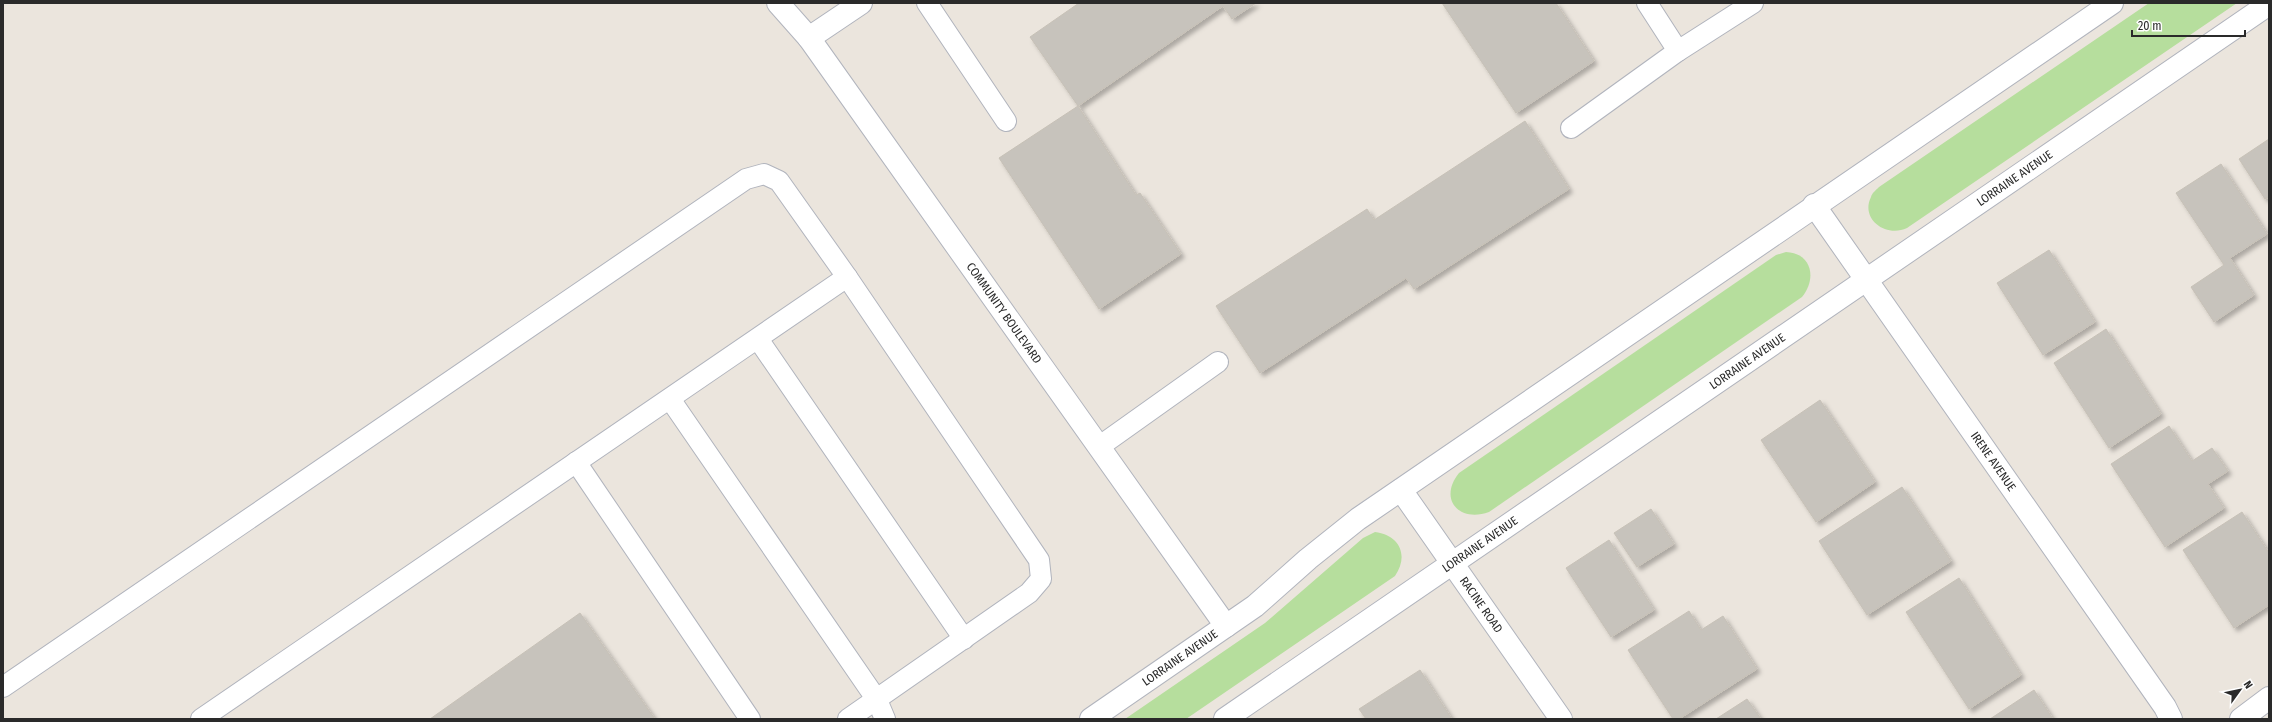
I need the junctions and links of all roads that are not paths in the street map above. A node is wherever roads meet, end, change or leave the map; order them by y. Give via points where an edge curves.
1 (778, 3) edge
2 (861, 3) edge
3 (926, 3) edge
4 (1647, 3) edge
5 (1754, 3) edge
6 (2112, 3) edge
7 (2269, 4) edge
8 (810, 38) junction
9 (1678, 51) junction
10 (1006, 121) dead end
11 (1572, 128) dead end
12 (1814, 206) junction
13 (847, 277) junction
14 (1866, 280) junction
15 (758, 339) junction
16 (1218, 362) dead end
17 (670, 399) junction
18 (1100, 446) junction
19 (576, 462) junction
20 (1401, 490) junction
21 (1452, 563) junction
22 (1226, 626) junction
23 (964, 639) junction
24 (3, 688) edge
25 (2269, 698) edge
26 (877, 700) junction
27 (201, 719) edge
28 (750, 719) edge
29 (848, 719) edge
30 (885, 719) edge
31 (1091, 719) edge
32 (1225, 719) edge
33 (1561, 719) edge
34 (2171, 719) edge
35 (2241, 719) edge

1 - 8 street, COMMUNITY BOULEVARD
2 - 8 street
3 - 10 lane
4 - 9 lane
5 - 9 lane
6 - 12 street, LORRAINE AVENUE
7 - 14 street, LORRAINE AVENUE
8 - 18 street, COMMUNITY BOULEVARD
9 - 11 lane
12 - 14 street, IRENE AVENUE
12 - 20 street, LORRAINE AVENUE
13 - 15 lane
13 - 23 lane via 1039,560 1041,579 1029,593
13 - 24 lane via 779,181 764,174 746,179
14 - 21 street, LORRAINE AVENUE
14 - 34 street, IRENE AVENUE
15 - 17 lane
15 - 23 lane
16 - 18 lane
17 - 19 lane
17 - 26 lane
18 - 22 street, COMMUNITY BOULEVARD
19 - 27 lane
19 - 28 lane
20 - 21 street, RACINE ROAD
20 - 22 street, LORRAINE AVENUE via 1333,538 1279,586
21 - 32 street, LORRAINE AVENUE
21 - 33 street, RACINE ROAD
22 - 31 street, LORRAINE AVENUE
23 - 26 lane
25 - 35 street
26 - 29 lane
26 - 30 lane

